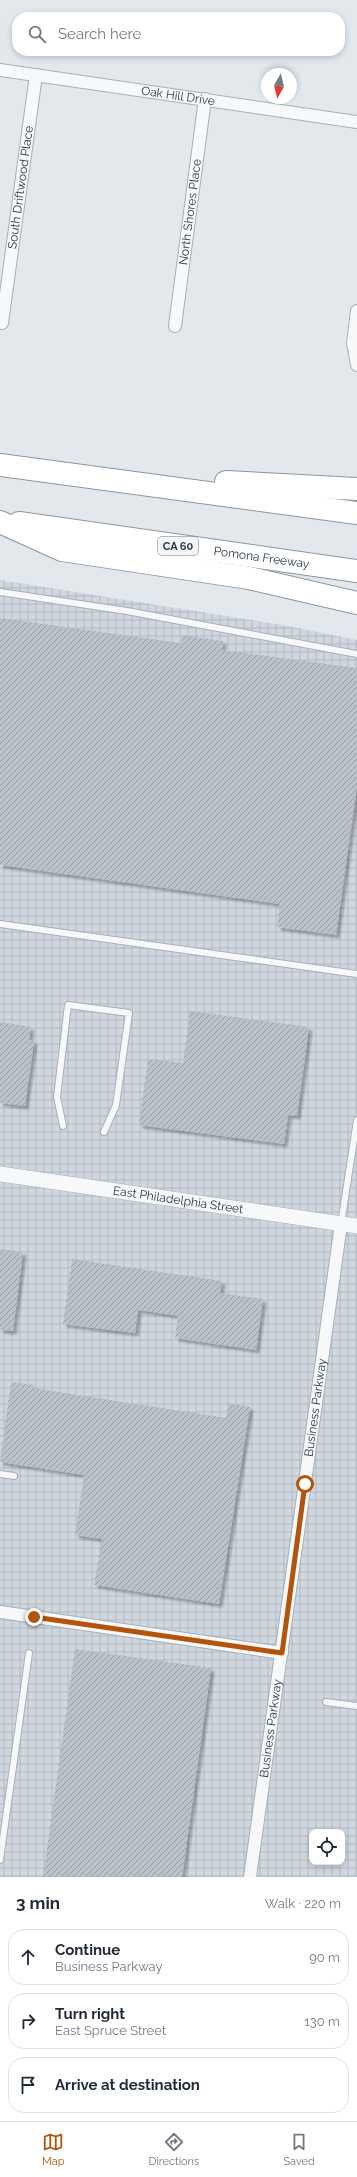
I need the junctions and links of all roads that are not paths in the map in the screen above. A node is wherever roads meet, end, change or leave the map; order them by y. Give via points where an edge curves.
1 (0, 70) edge
2 (36, 75) junction
3 (205, 99) junction
4 (357, 122) edge
5 (357, 311) edge
6 (2, 324) dead end
7 (175, 326) dead end
8 (357, 365) edge
9 (0, 465) edge
10 (74, 475) junction
11 (357, 489) edge
12 (357, 513) edge
13 (0, 521) edge
14 (357, 571) edge
15 (0, 592) edge
16 (357, 603) edge
17 (357, 654) edge
18 (0, 924) edge
19 (357, 974) edge
20 (357, 1120) edge
21 (63, 1126) dead end
22 (104, 1132) dead end
23 (0, 1174) edge
24 (341, 1224) junction
25 (357, 1226) edge
26 (0, 1474) edge
27 (14, 1476) dead end
28 (0, 1612) edge
29 (29, 1653) dead end
30 (282, 1653) junction
31 (326, 1702) dead end
32 (357, 1706) edge
33 (0, 1860) edge
34 (250, 1877) edge

1 - 2 street, Oak Hill Drive
2 - 3 street, Oak Hill Drive
2 - 6 street, South Driftwood Place
3 - 4 street, Oak Hill Drive
3 - 7 street, North Shores Place
5 - 8 street via 353,344
9 - 10 highway
10 - 11 highway
10 - 12 highway
13 - 14 highway, Pomona Freeway / CA 60
13 - 16 highway via 62,550 249,578
15 - 17 lane via 127,611
18 - 19 lane
20 - 24 lane
21 - 22 lane via 57,1097 68,1005 129,1013 116,1105
23 - 24 street, East Philadelphia Street
24 - 25 street, East Philadelphia Street
24 - 30 street, Business Parkway
26 - 27 lane
28 - 30 street
29 - 33 lane
30 - 34 street, Business Parkway
31 - 32 lane

